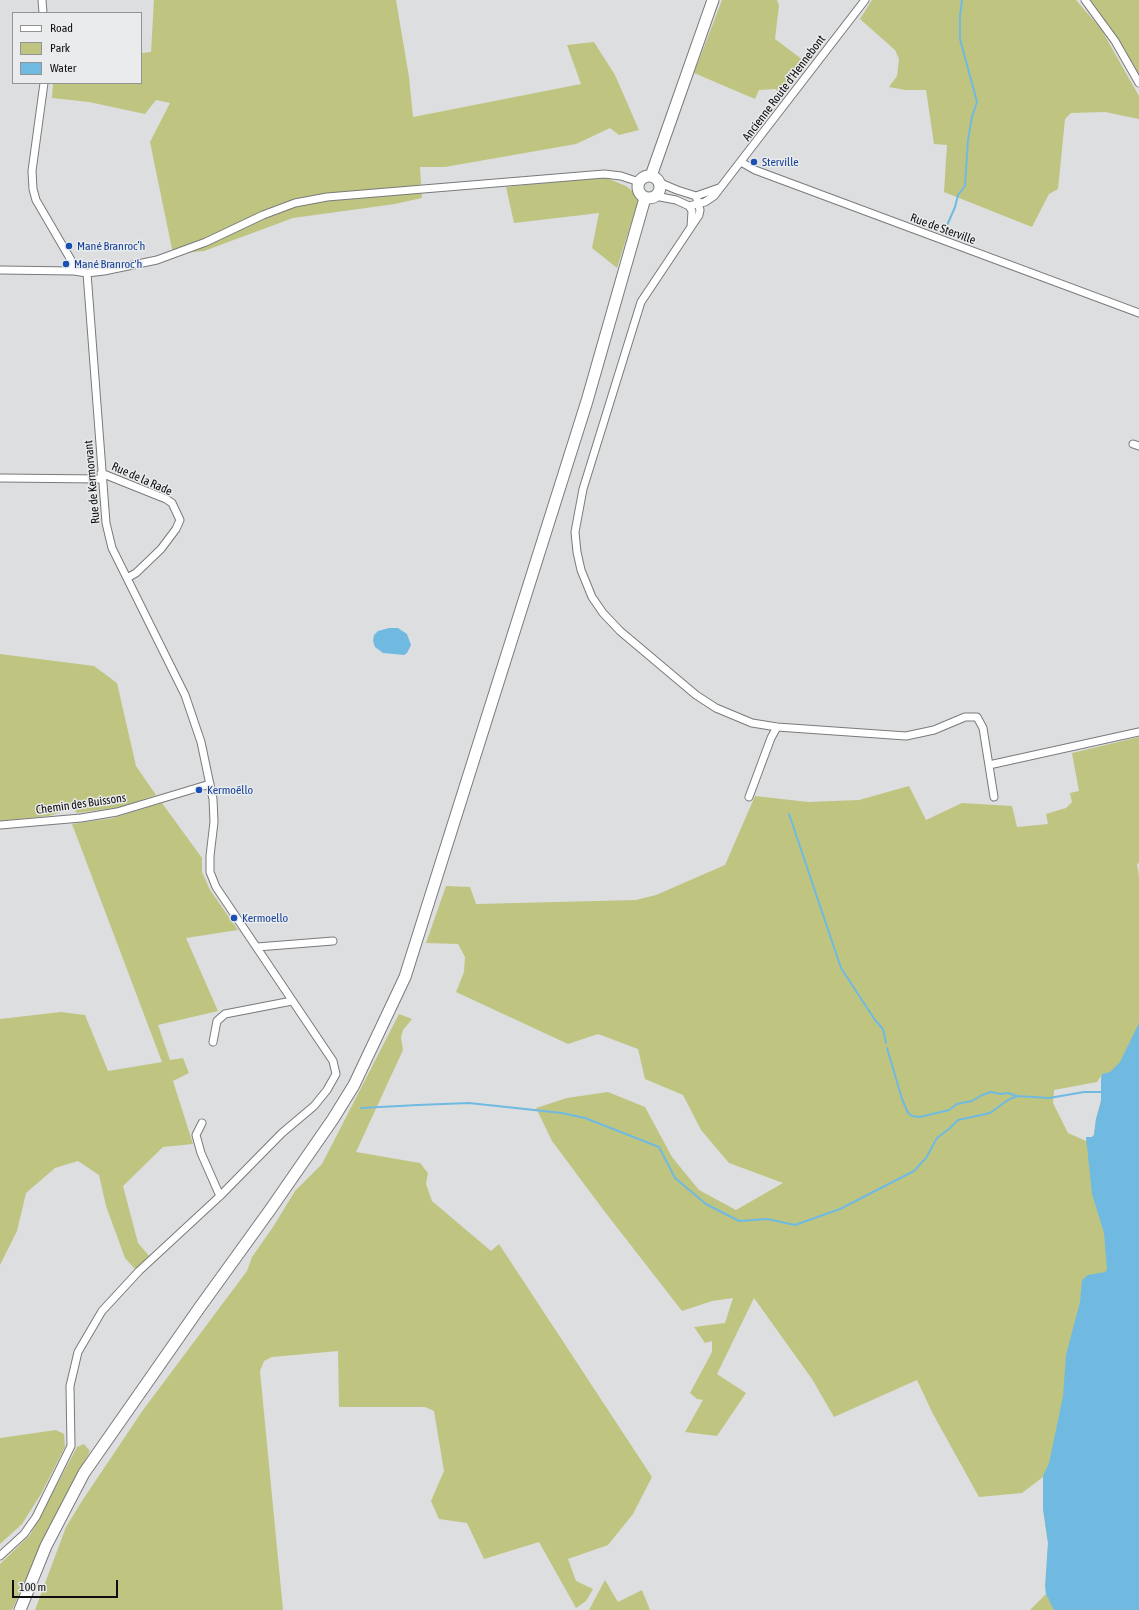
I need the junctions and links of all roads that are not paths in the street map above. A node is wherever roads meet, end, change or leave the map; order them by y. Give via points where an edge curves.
1 (42, 0) edge
2 (713, 0) edge
3 (865, 0) edge
4 (1085, 0) edge
5 (43, 12) edge
6 (1139, 83) edge
7 (44, 84) edge
8 (741, 162) junction
9 (655, 179) junction
10 (639, 182) junction
11 (719, 188) junction
12 (696, 196) junction
13 (650, 197) junction
14 (699, 204) junction
15 (689, 206) junction
16 (691, 227) junction
17 (0, 270) edge
18 (74, 271) junction
19 (87, 273) junction
20 (1139, 313) edge
21 (101, 476) junction
22 (0, 478) edge
23 (127, 578) junction
24 (777, 727) junction
25 (1139, 732) edge
26 (989, 765) junction
27 (210, 784) junction
28 (749, 797) dead end
29 (994, 797) dead end
30 (0, 825) edge
31 (333, 941) dead end
32 (258, 947) junction
33 (292, 1001) junction
34 (213, 1042) dead end
35 (202, 1122) dead end
36 (220, 1196) junction
37 (0, 1556) edge
38 (20, 1610) edge

1 - 5 street
2 - 9 main road
3 - 8 street, Ancienne Route d'Hennebont
4 - 6 street via 1115,41
7 - 18 street via 32,171 33,189 36,200 71,260
8 - 11 street, Ancienne Route d'Hennebont
8 - 20 street, Rue de Sterville via 762,173
9 - 10 main road via 644,177
9 - 12 street
9 - 13 main road via 659,190
10 - 13 main road via 639,192
10 - 19 street via 622,176 604,174 327,197 295,203 262,215 206,242 156,260
11 - 12 street
11 - 14 street, Ancienne Route d'Hennebont via 714,196
12 - 14 street
13 - 15 street via 676,200
13 - 38 main road via 405,977 354,1085 333,1119 84,1473 46,1546
14 - 15 street
14 - 16 street via 700,215
15 - 16 street via 692,211
16 - 24 street via 642,302 583,489 575,532 577,552 592,597 620,631 696,695 716,708 752,723
17 - 18 street
18 - 19 street
19 - 21 street, Rue de Kermorvant
21 - 22 street
21 - 23 street, Rue de Kermorvant via 106,523 112,548
21 - 23 street, Rue de la Rade via 166,499 172,503 180,520 161,549 136,573
23 - 27 street, Rue de Kermorvant via 192,712
24 - 26 street via 906,736 934,730 965,717 977,717 983,728
24 - 28 street
25 - 26 street
26 - 29 street
27 - 30 street, Chemin des Buissons via 117,812
27 - 32 street, Rue de Kermorvant via 214,822 210,872 216,887
31 - 32 street
32 - 33 street, Rue de Kermorvant
33 - 34 street via 225,1014 217,1021
33 - 36 street, Rue de Kermorvant via 333,1061 336,1074 314,1106 277,1138
35 - 36 street via 196,1135
36 - 37 street, Rue de Kermorvant via 139,1272 102,1311 78,1352 70,1386 71,1446 36,1517 24,1534

